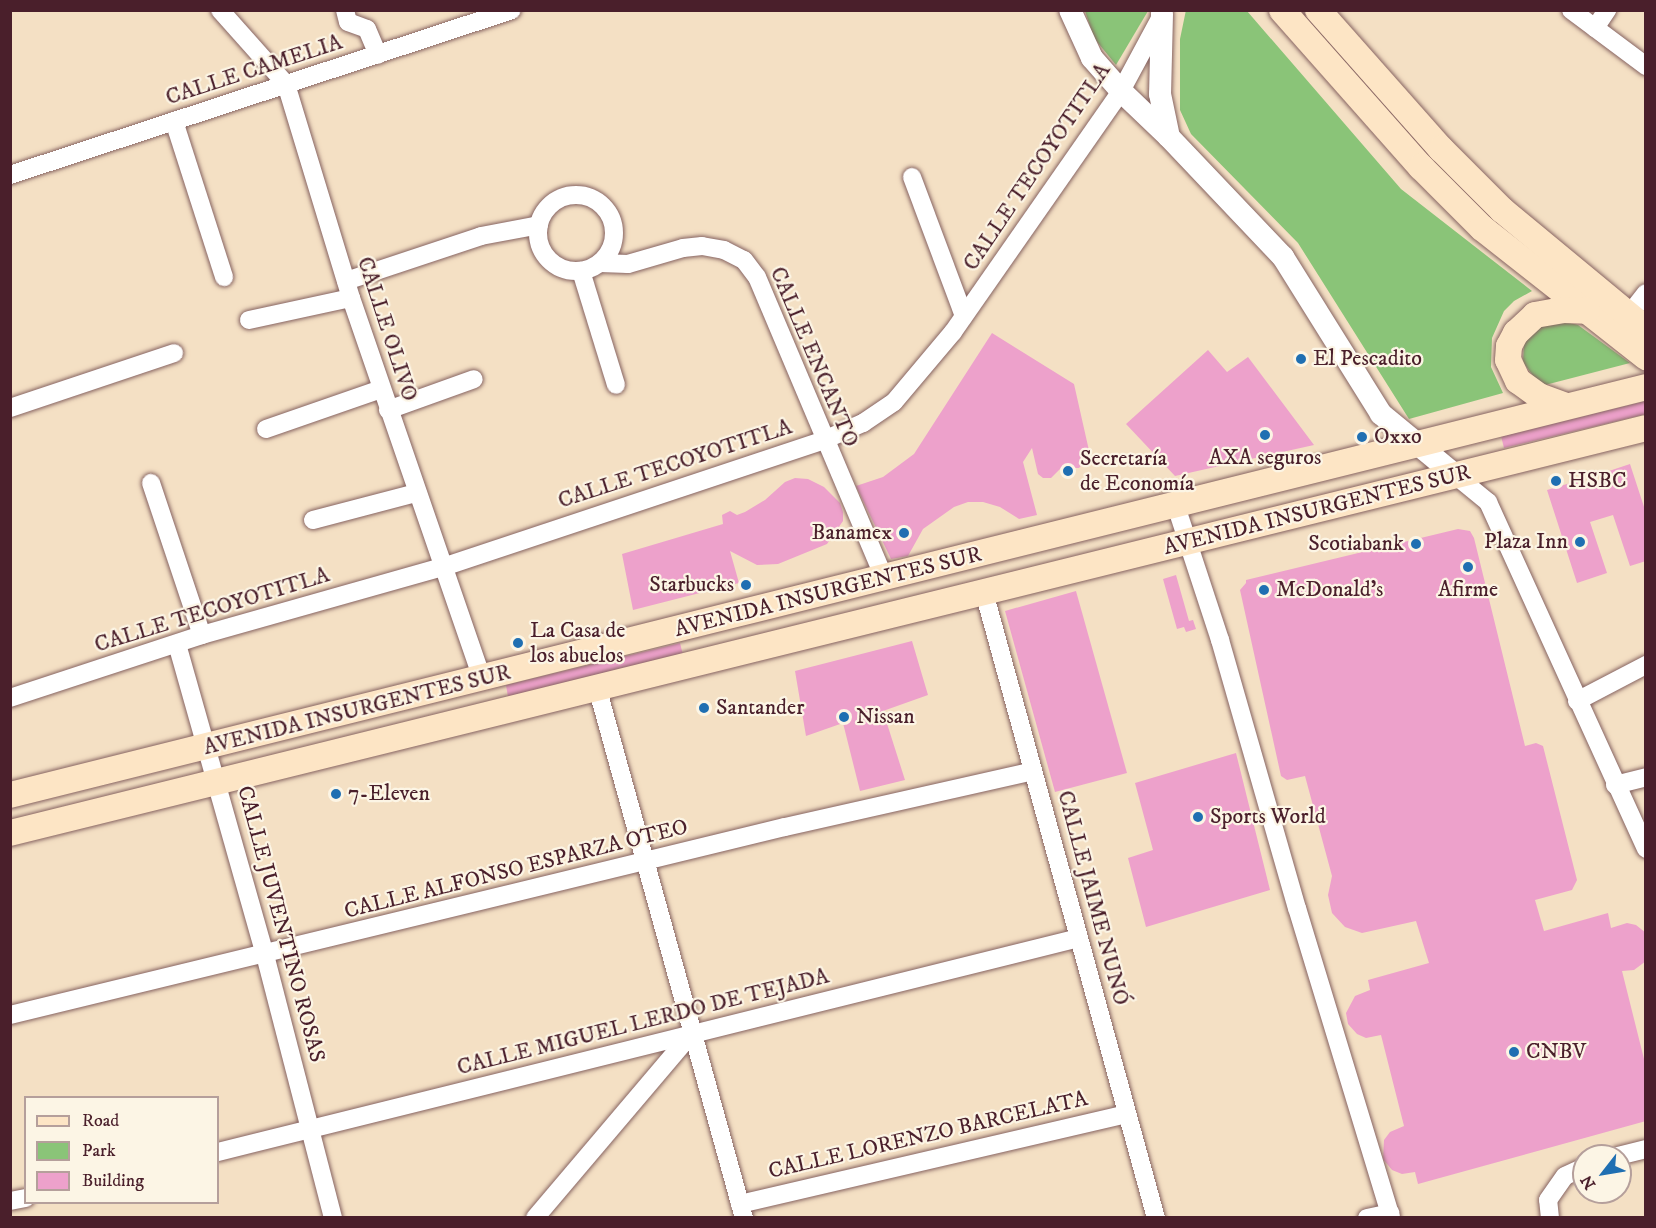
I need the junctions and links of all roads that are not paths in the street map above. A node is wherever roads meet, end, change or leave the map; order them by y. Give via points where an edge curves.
1 (220, 10) edge
2 (345, 10) edge
3 (512, 10) edge
4 (1070, 10) edge
5 (1282, 10) edge
6 (1318, 10) edge
7 (1571, 10) edge
8 (1607, 10) edge
9 (1163, 12) edge
10 (482, 15) edge
11 (1595, 28) junction
12 (378, 55) junction
13 (1646, 66) edge
14 (286, 84) junction
15 (1121, 91) junction
16 (174, 121) junction
17 (1169, 137) junction
18 (10, 175) edge
19 (912, 177) dead end
20 (539, 225) junction
21 (600, 263) junction
22 (581, 271) junction
23 (224, 278) dead end
24 (348, 289) junction
25 (1646, 293) edge
26 (1587, 311) junction
27 (964, 316) junction
28 (249, 320) dead end
29 (1637, 323) edge
30 (174, 353) dead end
31 (1646, 357) edge
32 (474, 379) dead end
33 (616, 385) dead end
34 (1646, 387) edge
35 (381, 389) junction
36 (1566, 406) junction
37 (10, 408) edge
38 (388, 410) junction
39 (1646, 428) edge
40 (266, 429) dead end
41 (824, 440) junction
42 (1416, 443) junction
43 (1455, 475) junction
44 (152, 483) dead end
45 (416, 493) junction
46 (1175, 504) junction
47 (313, 520) dead end
48 (1190, 541) junction
49 (443, 567) junction
50 (884, 578) junction
51 (984, 592) junction
52 (202, 636) junction
53 (177, 644) junction
54 (1646, 665) edge
55 (482, 679) junction
56 (597, 687) junction
57 (10, 698) edge
58 (1577, 701) junction
59 (207, 747) junction
60 (1033, 771) junction
61 (1646, 777) edge
62 (217, 782) junction
63 (1615, 785) junction
64 (10, 795) edge
65 (10, 833) edge
66 (1645, 844) edge
67 (645, 863) junction
68 (1079, 938) junction
69 (265, 955) junction
70 (10, 1015) edge
71 (692, 1033) junction
72 (1127, 1114) junction
73 (312, 1130) junction
74 (219, 1152) edge
75 (1572, 1173) edge
76 (742, 1211) edge
77 (1390, 1215) edge
78 (333, 1218) edge
79 (535, 1218) edge
80 (1156, 1218) edge
81 (1367, 1218) edge
82 (1550, 1218) edge

1 - 14 street, CALLE OLIVO
2 - 12 street via 348,22 368,29
3 - 10 street, CALLE CAMELIA
4 - 15 street via 1092,58
5 - 26 main road via 1420,167 1482,228
6 - 29 main road via 1441,149 1494,202
7 - 11 street
8 - 11 street
9 - 15 street, CALLE TECOYOTITLA
9 - 17 street via 1160,94
10 - 12 street, CALLE CAMELIA
11 - 13 street
12 - 14 street, CALLE CAMELIA
14 - 16 street, CALLE CAMELIA
14 - 24 street, CALLE OLIVO
15 - 17 street
15 - 27 street, CALLE TECOYOTITLA
16 - 18 street, CALLE CAMELIA
16 - 23 street
17 - 42 street via 1283,257 1380,414
19 - 27 street
20 - 21 street via 543,213 562,197 580,195 597,201 606,209 615,232 613,244
20 - 22 street via 545,255 561,268
20 - 24 street via 481,236
21 - 22 street
21 - 41 street, CALLE ENCANTO via 628,264 702,246 724,250 744,261 757,277
22 - 33 street
24 - 28 street
24 - 35 street, CALLE OLIVO
25 - 29 street
26 - 31 main road
26 - 36 main road via 1535,315 1515,333 1509,346 1508,360 1518,381 1539,396
27 - 41 street, CALLE TECOYOTITLA via 894,402 863,423
30 - 37 street
32 - 38 street
34 - 36 main road, AVENIDA INSURGENTES SUR
35 - 38 street, CALLE OLIVO
35 - 40 street
36 - 42 main road, AVENIDA INSURGENTES SUR
38 - 45 street, CALLE OLIVO
39 - 43 main road, AVENIDA INSURGENTES SUR
41 - 49 street, CALLE TECOYOTITLA
41 - 50 street, CALLE ENCANTO
42 - 43 street
42 - 46 main road, AVENIDA INSURGENTES SUR
43 - 48 main road, AVENIDA INSURGENTES SUR
43 - 58 street via 1488,502
44 - 52 street
45 - 47 street
45 - 49 street, CALLE OLIVO
46 - 48 street
46 - 50 main road, AVENIDA INSURGENTES SUR
48 - 51 main road, AVENIDA INSURGENTES SUR
48 - 77 street
49 - 52 street, CALLE TECOYOTITLA
49 - 55 street, CALLE OLIVO
50 - 55 main road, AVENIDA INSURGENTES SUR
51 - 56 main road, AVENIDA INSURGENTES SUR
51 - 60 street, CALLE JAIME NUNÓ
52 - 53 street, CALLE TECOYOTITLA
53 - 57 street, CALLE TECOYOTITLA
53 - 59 street, CALLE JUVENTINO ROSAS
54 - 58 street
55 - 59 main road, AVENIDA INSURGENTES SUR
56 - 62 main road, AVENIDA INSURGENTES SUR
56 - 67 street
58 - 63 street
59 - 62 street, CALLE JUVENTINO ROSAS
59 - 64 main road, AVENIDA INSURGENTES SUR
60 - 67 street, CALLE ALFONSO ESPARZA OTEO
60 - 68 street, CALLE JAIME NUNÓ
61 - 63 street
62 - 65 main road, AVENIDA INSURGENTES SUR
62 - 69 street, CALLE JUVENTINO ROSAS
63 - 66 street
67 - 69 street, CALLE ALFONSO ESPARZA OTEO
67 - 71 street
68 - 71 street, CALLE MIGUEL LERDO DE TEJADA
68 - 72 street, CALLE JAIME NUNÓ
69 - 70 street, CALLE ALFONSO ESPARZA OTEO
69 - 73 street, CALLE JUVENTINO ROSAS
71 - 73 street, CALLE MIGUEL LERDO DE TEJADA
71 - 76 street
71 - 79 street
72 - 76 street, CALLE LORENZO BARCELATA
72 - 80 street, CALLE JAIME NUNÓ
73 - 74 street, CALLE MIGUEL LERDO DE TEJADA
73 - 78 street, CALLE JUVENTINO ROSAS
75 - 82 street via 1565,1176 1548,1200
77 - 81 street

